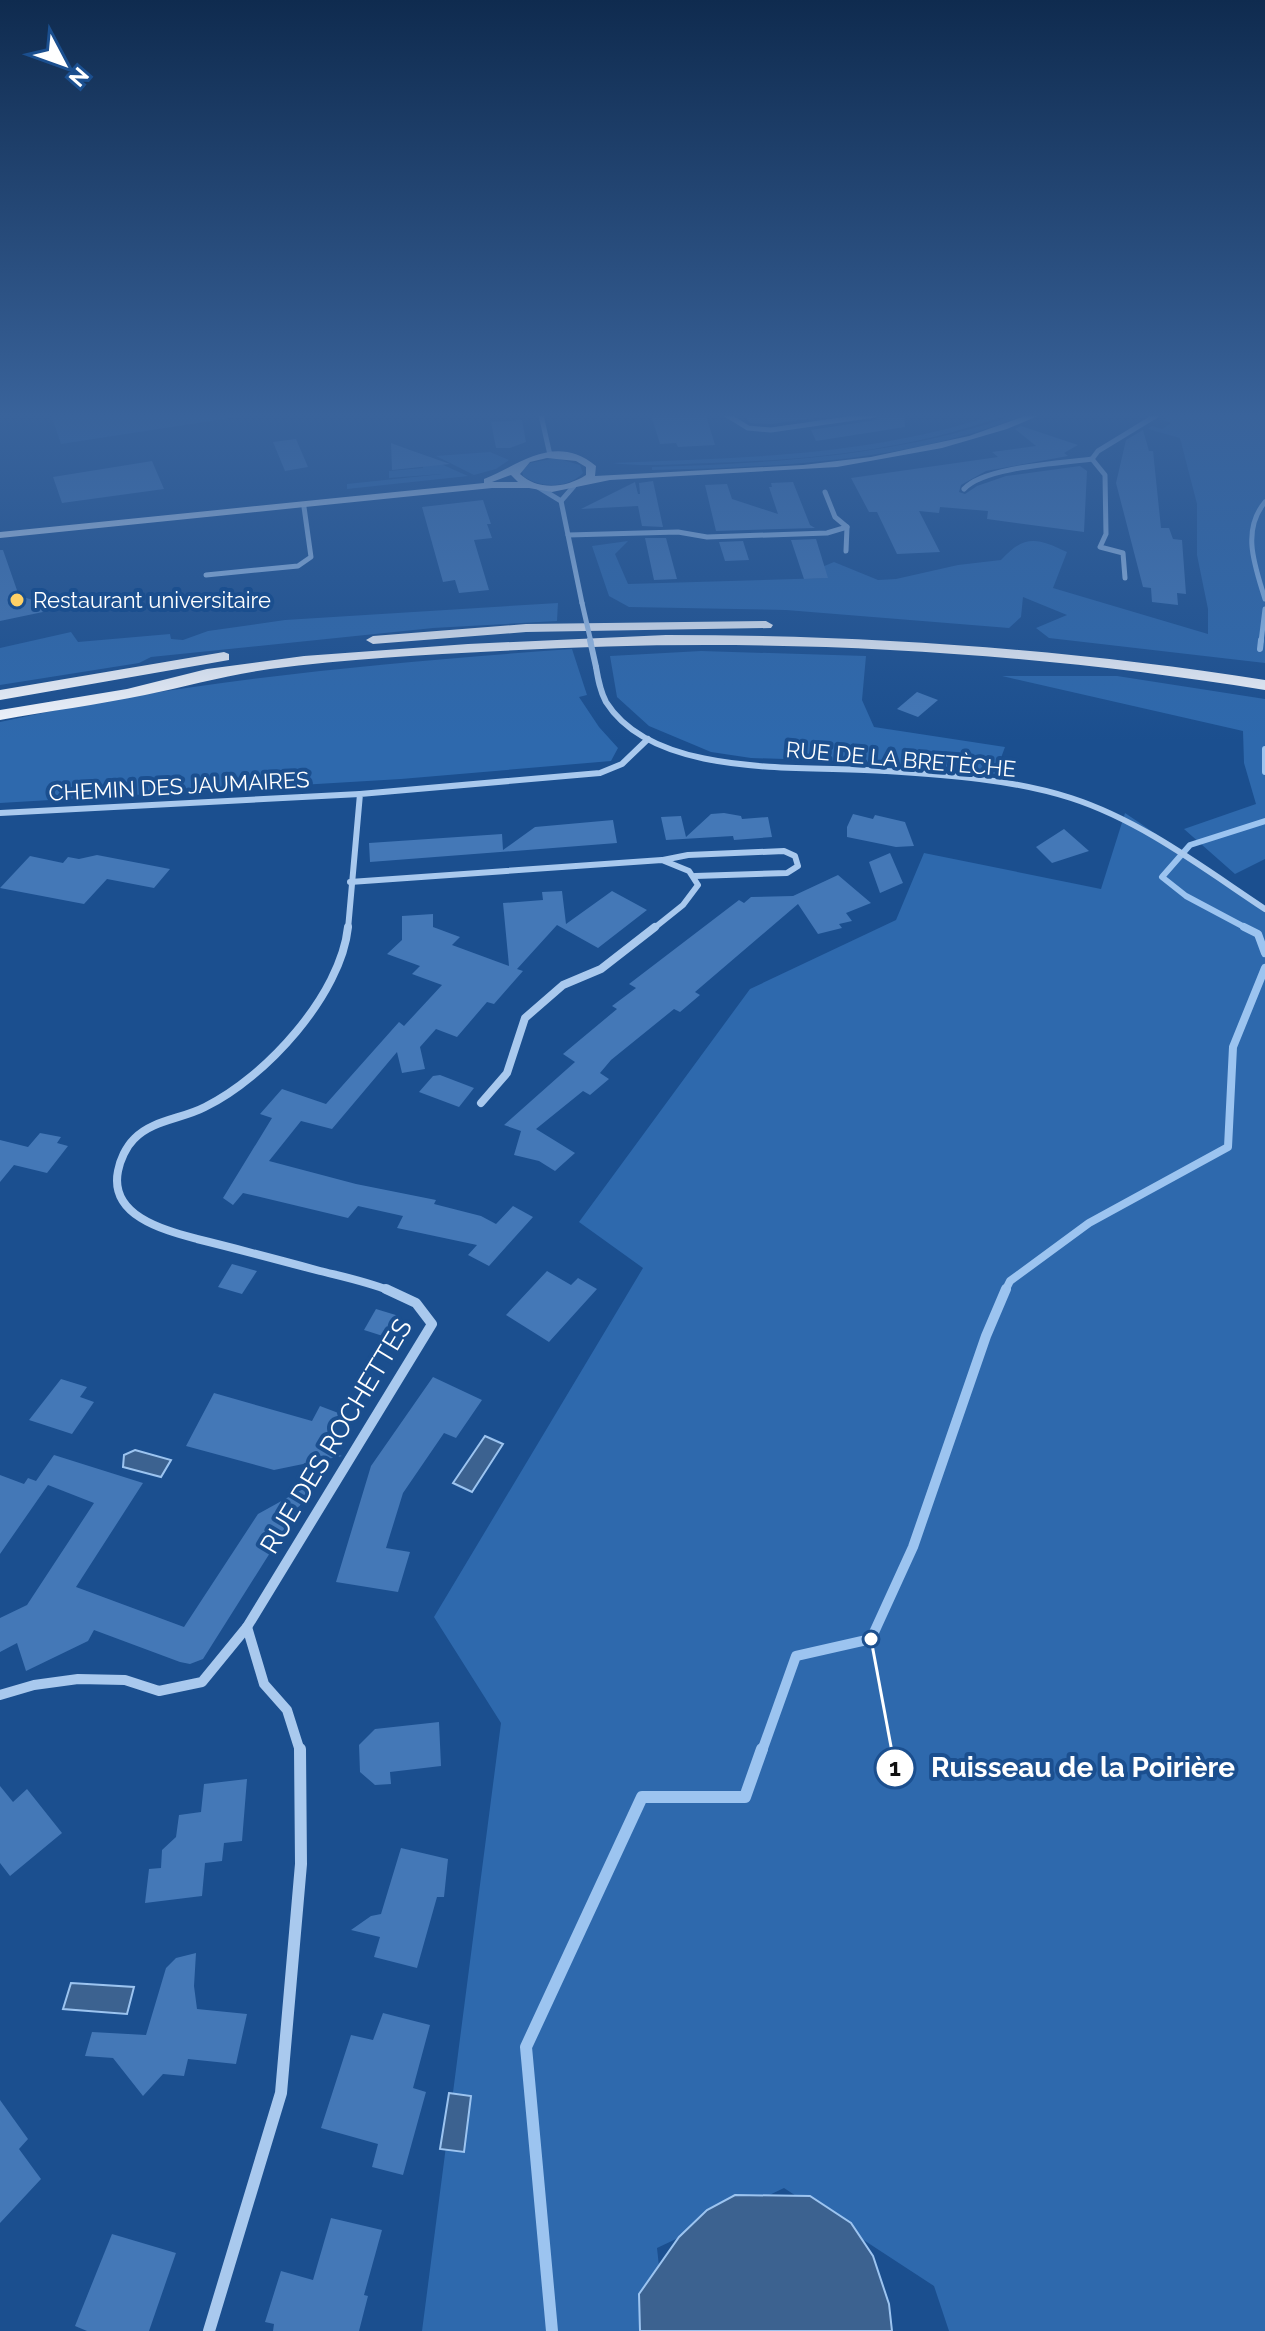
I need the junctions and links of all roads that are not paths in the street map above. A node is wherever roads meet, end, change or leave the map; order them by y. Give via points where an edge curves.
1 (87, 524) edge
2 (96, 524) edge
3 (306, 524) edge
4 (566, 524) edge
5 (843, 524) edge
6 (1106, 524) edge
7 (847, 527) junction
8 (0, 533) edge
9 (568, 535) junction
10 (846, 551) dead end
11 (206, 575) dead end
12 (1125, 578) dead end
13 (1265, 671) edge
14 (205, 674) junction
15 (51, 684) junction
16 (1265, 685) edge
17 (0, 687) edge
18 (0, 695) edge
19 (0, 709) edge
20 (0, 715) edge
21 (648, 739) junction
22 (360, 794) junction
23 (0, 813) edge
24 (662, 860) junction
25 (695, 876) junction
26 (350, 882) junction
27 (1265, 909) edge
28 (481, 1103) dead end
29 (247, 1627) junction
30 (0, 1695) edge
31 (209, 2331) edge

1 - 8 main road
2 - 8 main road
3 - 11 street via 308,562
4 - 9 street, RUE DE LA BRETÈCHE
5 - 7 street
6 - 12 street via 1100,547 1123,553
7 - 9 street via 827,533 707,537 678,532
7 - 10 street
9 - 21 street, RUE DE LA BRETÈCHE, bridge via 603,698
13 - 15 highway via 1071,645 898,630 641,624 418,635
14 - 16 highway via 511,645 758,640 1039,656
14 - 19 highway
14 - 20 highway
15 - 17 highway
15 - 18 highway
21 - 22 street via 622,764 600,773
21 - 27 street, RUE DE LA BRETÈCHE via 715,761 861,769 1031,788 1100,808
22 - 23 street, CHEMIN DES JAUMAIRES
22 - 26 street, RUE DES ROCHETTES
24 - 25 street
24 - 25 street via 784,851 795,856 798,866 787,873
24 - 26 street
25 - 28 street via 698,885 683,905 601,969 563,985 525,1018 507,1073
26 - 29 street, RUE DES ROCHETTES via 345,944 332,979 278,1051 208,1106 140,1131 127,1146 118,1172 120,1200 137,1219 378,1286 416,1303 432,1324
29 - 30 street, RUE DES ROCHETTES via 202,1682 159,1691 125,1680 78,1679
29 - 31 street via 264,1684 287,1710 300,1749 301,1864 281,2093

